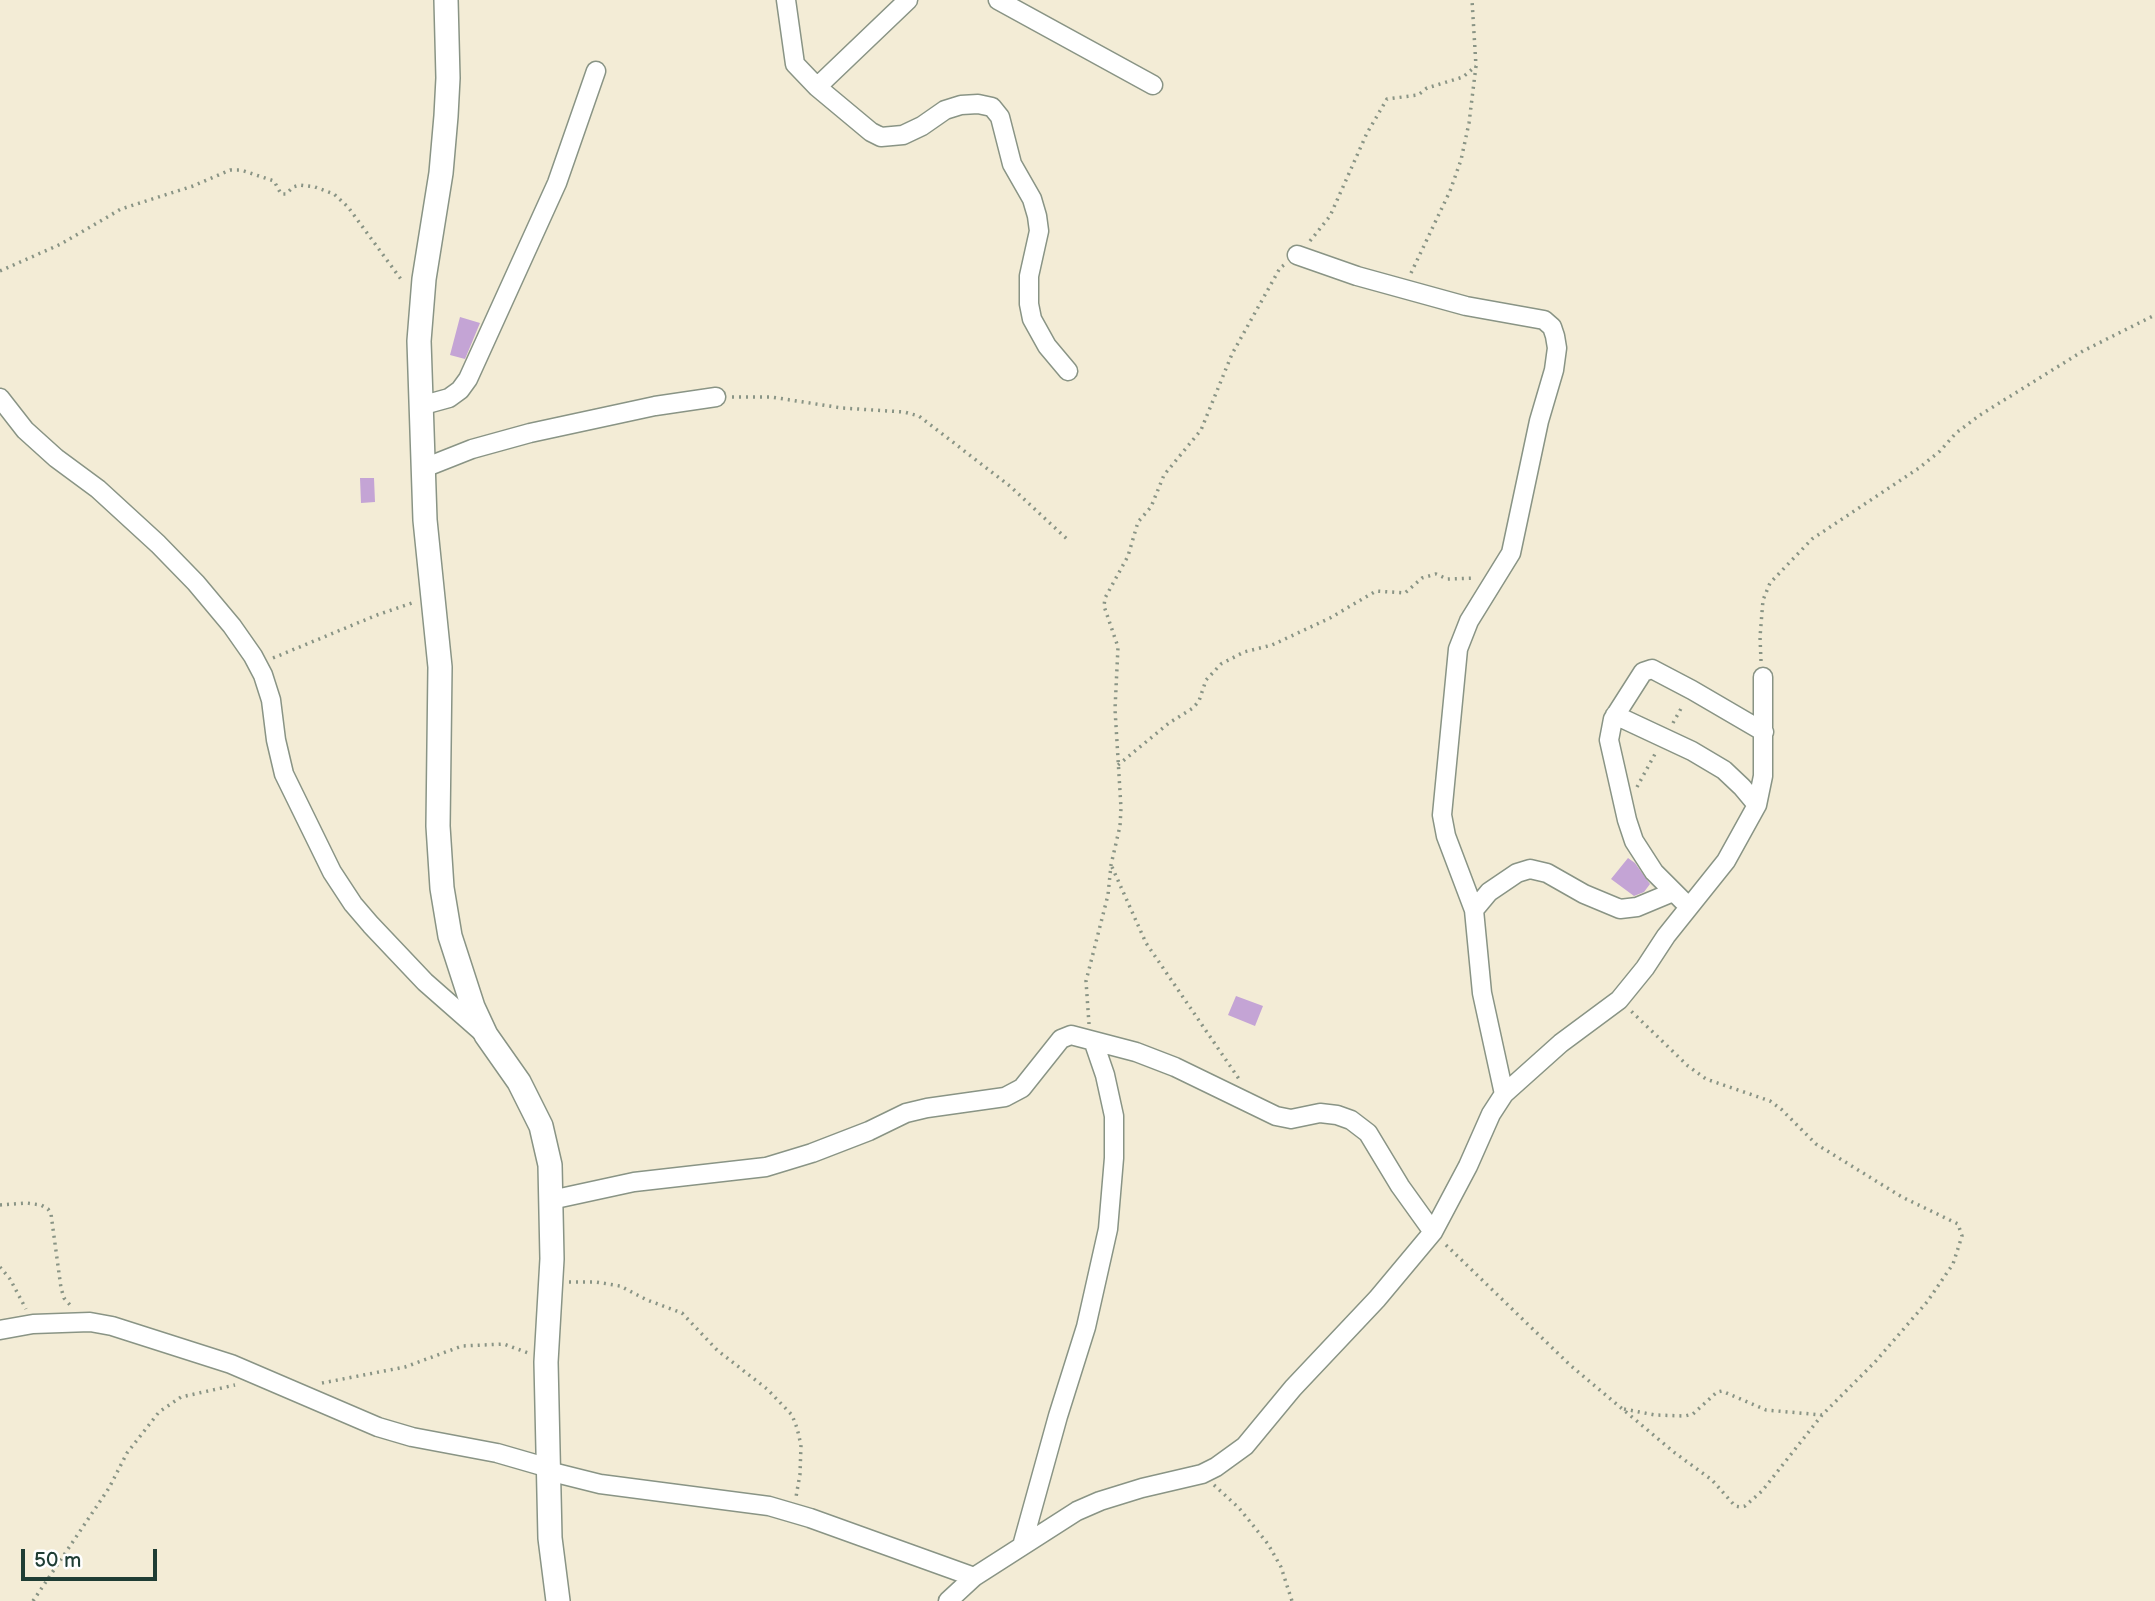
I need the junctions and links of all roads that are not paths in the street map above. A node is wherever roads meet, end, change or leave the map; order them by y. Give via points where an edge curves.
1 (446, 0) edge
2 (786, 0) edge
3 (908, 0) edge
4 (998, 0) edge
5 (596, 71) dead end
6 (1153, 85) dead end
7 (817, 87) junction
8 (1297, 255) road end
9 (1069, 371) dead end
10 (716, 397) road end
11 (0, 398) edge
12 (421, 406) junction
13 (424, 468) junction
14 (1763, 677) road end
15 (1615, 715) junction
16 (1764, 732) junction
17 (1756, 806) junction
18 (1673, 892) junction
19 (1689, 907) junction
20 (1474, 909) junction
21 (486, 1035) junction
22 (1094, 1043) junction
23 (1504, 1094) junction
24 (551, 1200) junction
25 (1433, 1232) junction
26 (0, 1330) edge
27 (549, 1468) junction
28 (1022, 1545) junction
29 (974, 1577) junction
30 (558, 1601) edge
31 (948, 1601) edge

1 - 12 street via 446,116 419,341
2 - 7 street via 795,64
3 - 7 street
4 - 6 street
5 - 12 street via 557,183 468,379 449,398
7 - 9 street via 881,136 903,135 961,105 992,107 1000,117 1012,164 1037,215 1039,231 1029,276 1031,319
8 - 20 street via 1466,306 1544,320 1555,336 1553,370 1511,553 1469,621 1458,649 1442,815
10 - 13 street via 530,433
11 - 21 street via 24,430 98,489 196,583 232,626 257,664 271,700 284,774 332,872 371,925 425,982
12 - 13 street
13 - 21 street via 440,667 442,888 461,976
14 - 16 street
15 - 16 street via 1652,669
15 - 17 street via 1724,770
15 - 18 street via 1609,740 1634,841
16 - 17 street via 1763,776
17 - 19 street via 1726,861
18 - 19 street
18 - 20 street via 1620,909 1530,869 1489,892
19 - 23 street via 1619,1000
20 - 23 street via 1482,993
21 - 24 street via 519,1082 541,1126 550,1165
22 - 24 street via 1071,1035 1061,1038 1022,1088 1004,1097 906,1113 766,1167 634,1182
22 - 25 street via 1175,1067 1276,1116 1292,1119 1320,1113 1351,1120 1368,1133
22 - 28 street via 1114,1116 1108,1229 1086,1327
23 - 25 street
24 - 27 street via 546,1362
25 - 28 street via 1244,1446 1202,1474 1077,1511
26 - 27 street via 33,1324 112,1326 292,1388 378,1427
27 - 29 street via 631,1490 793,1512
27 - 30 street via 550,1538
28 - 29 street
29 - 31 street

